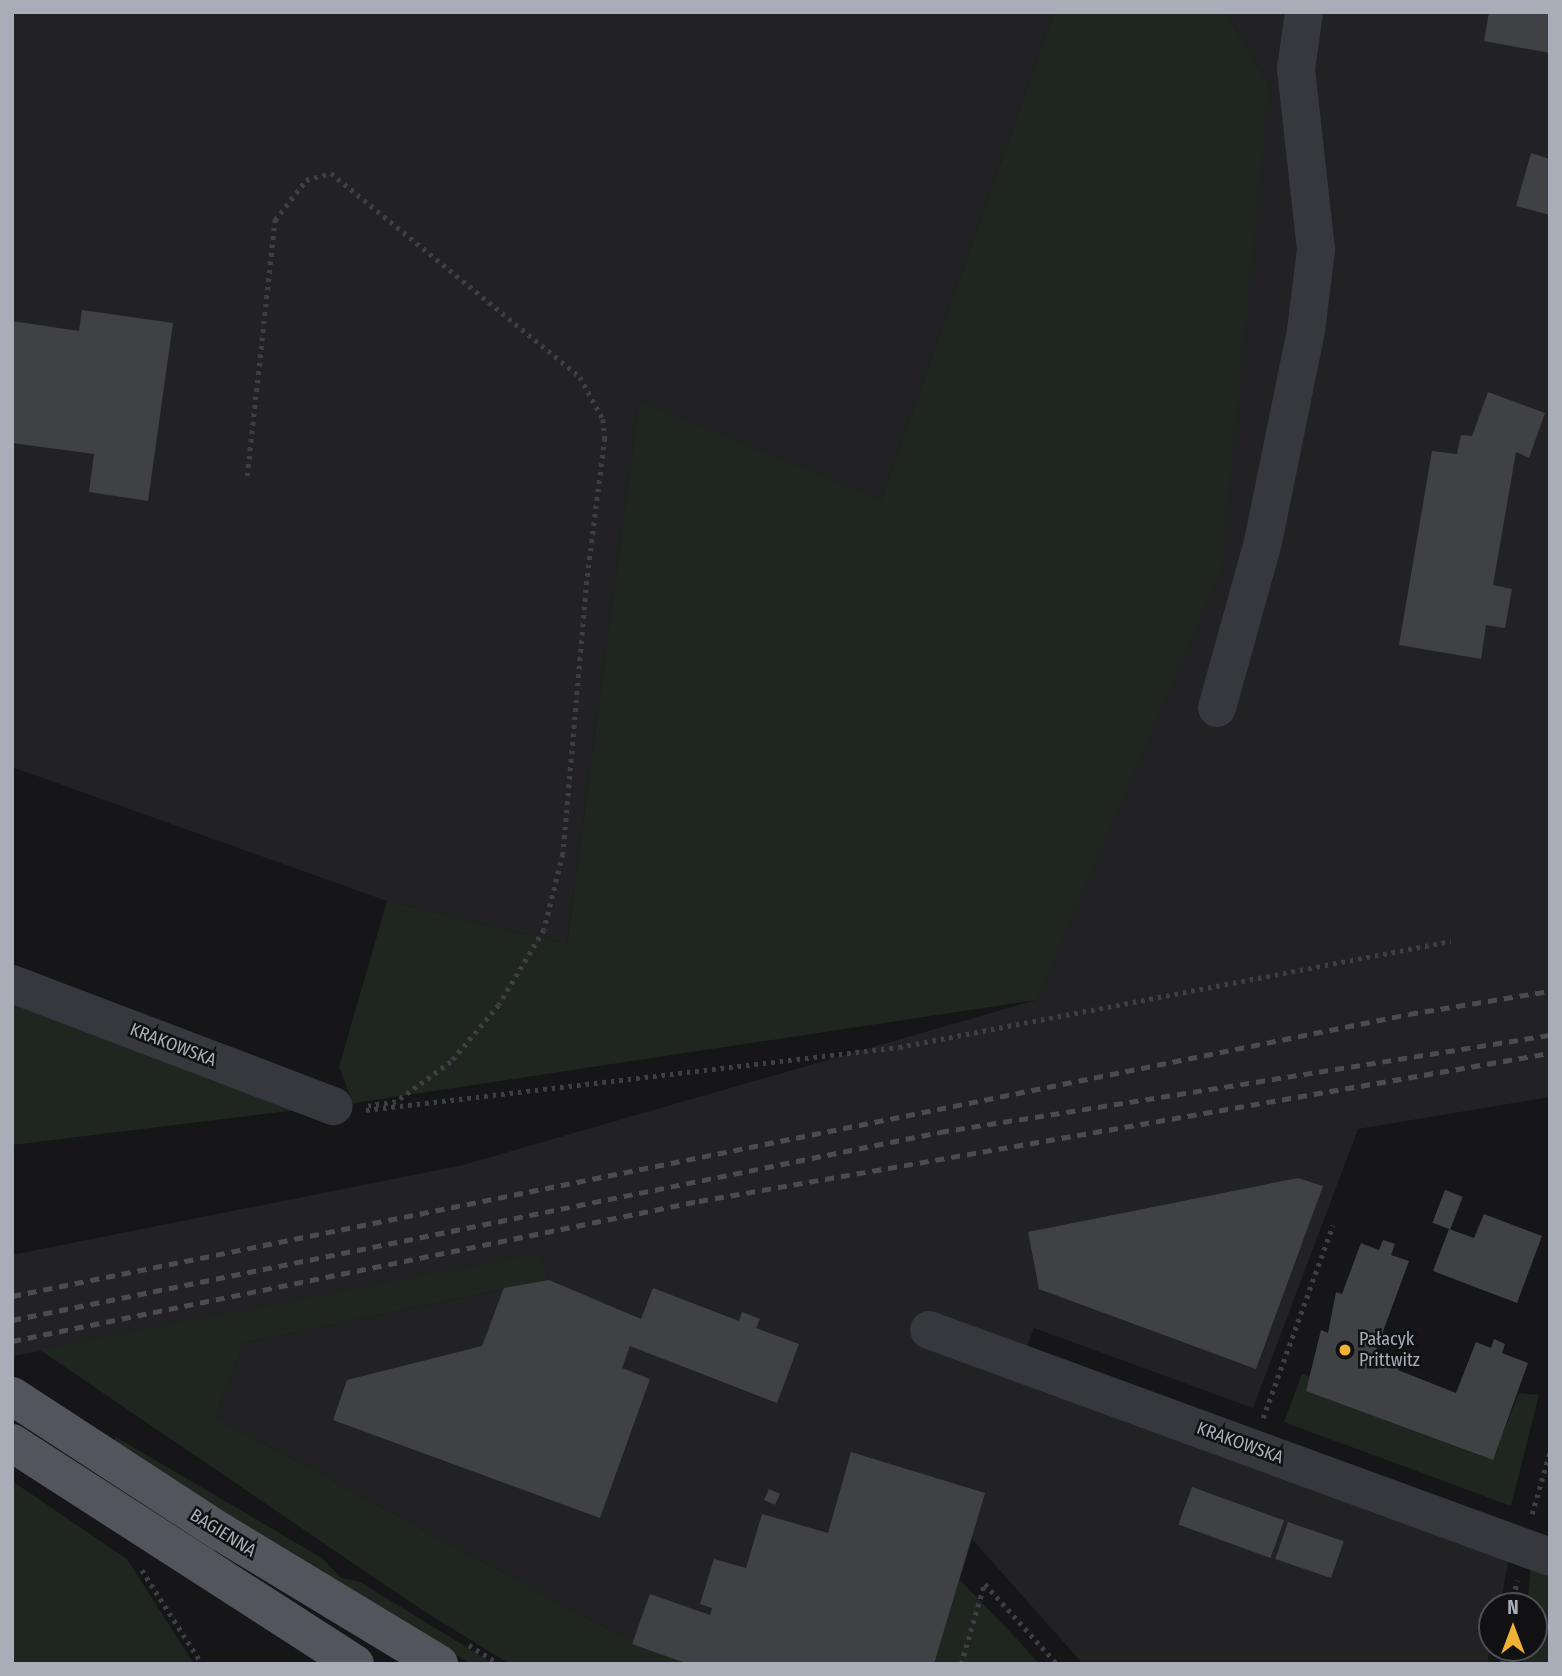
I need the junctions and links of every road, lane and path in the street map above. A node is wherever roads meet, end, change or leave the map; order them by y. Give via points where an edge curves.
1 (1304, 12) edge
2 (247, 476) dead end
3 (1217, 708) dead end
4 (1451, 941) dead end
5 (12, 984) edge
6 (334, 1106) junction
7 (1333, 1225) dead end
8 (929, 1330) dead end
9 (12, 1396) edge
10 (12, 1443) edge
11 (1253, 1448) junction
12 (1550, 1451) edge
13 (1536, 1552) edge
14 (153, 1585) dead end
15 (202, 1664) edge
16 (355, 1664) edge
17 (439, 1664) edge
18 (961, 1664) edge
19 (1057, 1664) edge

1 - 3 street via 1296,69 1316,250 1307,331 1264,542
2 - 6 path via 275,220 306,180 331,173 580,377 603,419 605,438 587,581 563,854 544,930 499,1005 451,1062 396,1102
4 - 6 path via 899,1047 466,1102 366,1110
5 - 6 street, KRAKOWSKA
7 - 11 path
8 - 11 street, KRAKOWSKA
9 - 17 main road, BAGIENNA via 220,1532
10 - 16 main road
11 - 13 street, KRAKOWSKA
12 - 13 path
14 - 15 path
18 - 19 path via 985,1584

